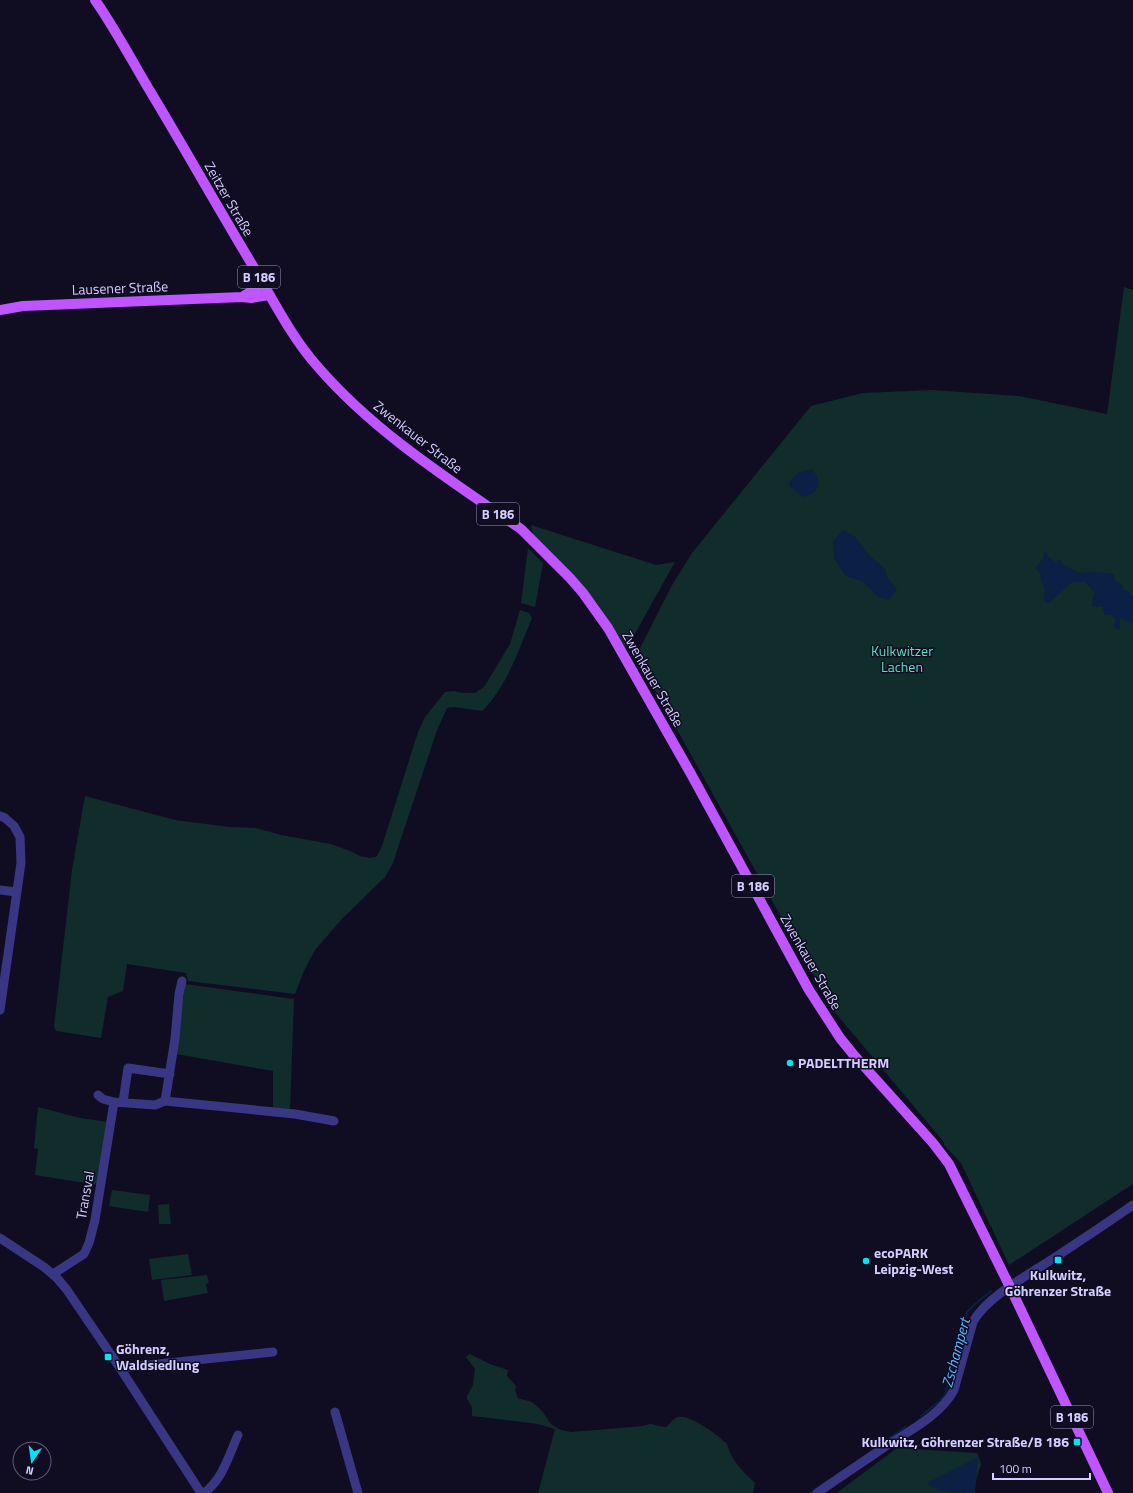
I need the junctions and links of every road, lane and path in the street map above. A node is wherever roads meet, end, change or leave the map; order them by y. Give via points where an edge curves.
1 (95, 0) edge
2 (263, 284) junction
3 (269, 295) junction
4 (242, 297) junction
5 (0, 310) edge
6 (353, 403) joint
7 (0, 816) edge
8 (0, 890) edge
9 (16, 892) junction
10 (182, 981) dead end
11 (0, 1010) edge
12 (170, 1074) junction
13 (98, 1095) dead end
14 (165, 1101) junction
15 (118, 1102) junction
16 (334, 1121) dead end
17 (1133, 1205) edge
18 (0, 1238) edge
19 (53, 1274) junction
20 (1010, 1286) junction
21 (273, 1352) dead end
22 (120, 1368) junction
23 (335, 1412) dead end
24 (238, 1434) dead end
25 (201, 1493) edge
26 (204, 1493) edge
27 (358, 1493) edge
28 (817, 1493) edge
29 (1108, 1493) edge

1 - 2 main road, Zeitzer Straße / B 186
2 - 3 main road, Zeitzer Straße / B 186
2 - 4 main road
3 - 4 main road, Lausener Straße
3 - 6 main road, Zeitzer Straße / B 186 via 317,367
4 - 5 main road, Lausener Straße via 23,306
6 - 20 main road, Zwenkauer Straße / B 186 via 433,468 521,529 583,593 608,628 699,788 811,994 840,1038 949,1164
7 - 9 street via 14,826 20,837 21,863
8 - 9 street
9 - 11 street
10 - 12 street
12 - 14 street
12 - 15 street, Transval via 128,1068
13 - 15 street via 103,1099
14 - 15 street via 155,1105
14 - 16 street via 295,1114
15 - 19 street, Transval via 89,1243 84,1254
17 - 20 street
18 - 19 street
19 - 22 street via 71,1295
20 - 28 street via 983,1307 973,1322 949,1400
20 - 29 main road, Zwenkauer Straße / B 186
21 - 22 street
22 - 25 street
23 - 27 street
24 - 26 street via 218,1480

